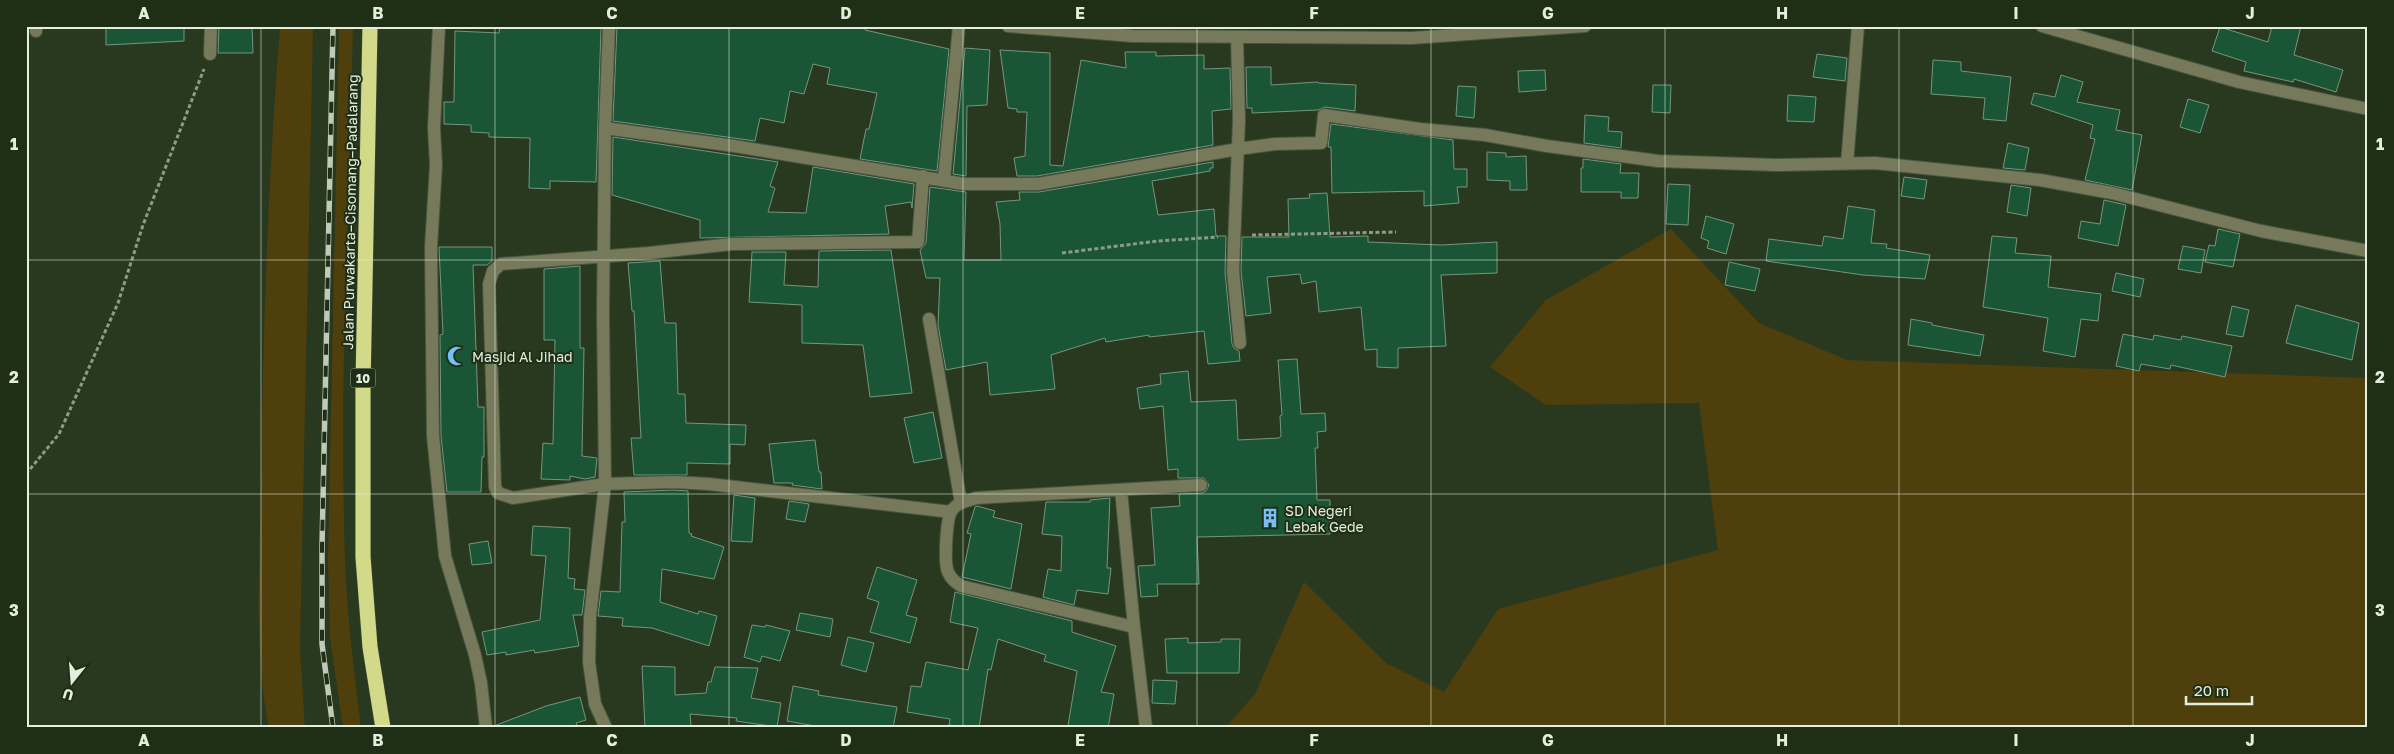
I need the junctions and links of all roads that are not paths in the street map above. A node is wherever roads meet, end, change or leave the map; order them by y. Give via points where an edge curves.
1 (211, 26) edge
2 (370, 26) edge
3 (439, 26) edge
4 (609, 26) edge
5 (959, 26) edge
6 (1008, 26) edge
7 (1585, 26) edge
8 (1858, 26) edge
9 (2042, 26) edge
10 (2075, 30) edge
11 (1237, 38) junction
12 (210, 54) road end
13 (2368, 109) edge
14 (605, 128) junction
15 (1238, 149) junction
16 (1847, 164) junction
17 (923, 176) junction
18 (944, 180) junction
19 (2368, 251) edge
20 (605, 256) junction
21 (929, 319) dead end
22 (1240, 343) dead end
23 (605, 484) junction
24 (1201, 485) dead end
25 (1121, 490) junction
26 (961, 502) junction
27 (951, 512) junction
28 (1134, 627) junction
29 (383, 728) edge
30 (486, 728) edge
31 (606, 728) edge
32 (1146, 728) edge

1 - 12 street
2 - 29 highway, Jalan Purwakarta–Cisomang–Padalarang / 10 via 362,385 363,557 370,647
3 - 30 street via 431,247 433,436 444,556 482,683
4 - 14 street
5 - 18 street
6 - 11 street via 1133,36
7 - 11 street via 1412,38
8 - 16 street
9 - 10 street
10 - 13 street via 2148,58 2239,82
11 - 15 street
14 - 17 street
14 - 20 street
15 - 16 street via 1321,143 1324,115 1658,161
15 - 18 street via 1038,184 964,184
15 - 22 street via 1233,271
16 - 19 street via 1875,163 2040,180 2112,193 2261,231
17 - 18 street
17 - 20 street via 918,242 732,244
20 - 23 street
20 - 23 street via 501,264 493,271 489,284 494,487 498,493 512,498
21 - 26 street
23 - 27 street via 709,484
23 - 31 street via 590,617 589,662 595,704
24 - 25 street
25 - 26 street via 976,498
25 - 28 street
26 - 27 street
27 - 28 street via 947,527 947,570 951,579 961,586
28 - 32 street

